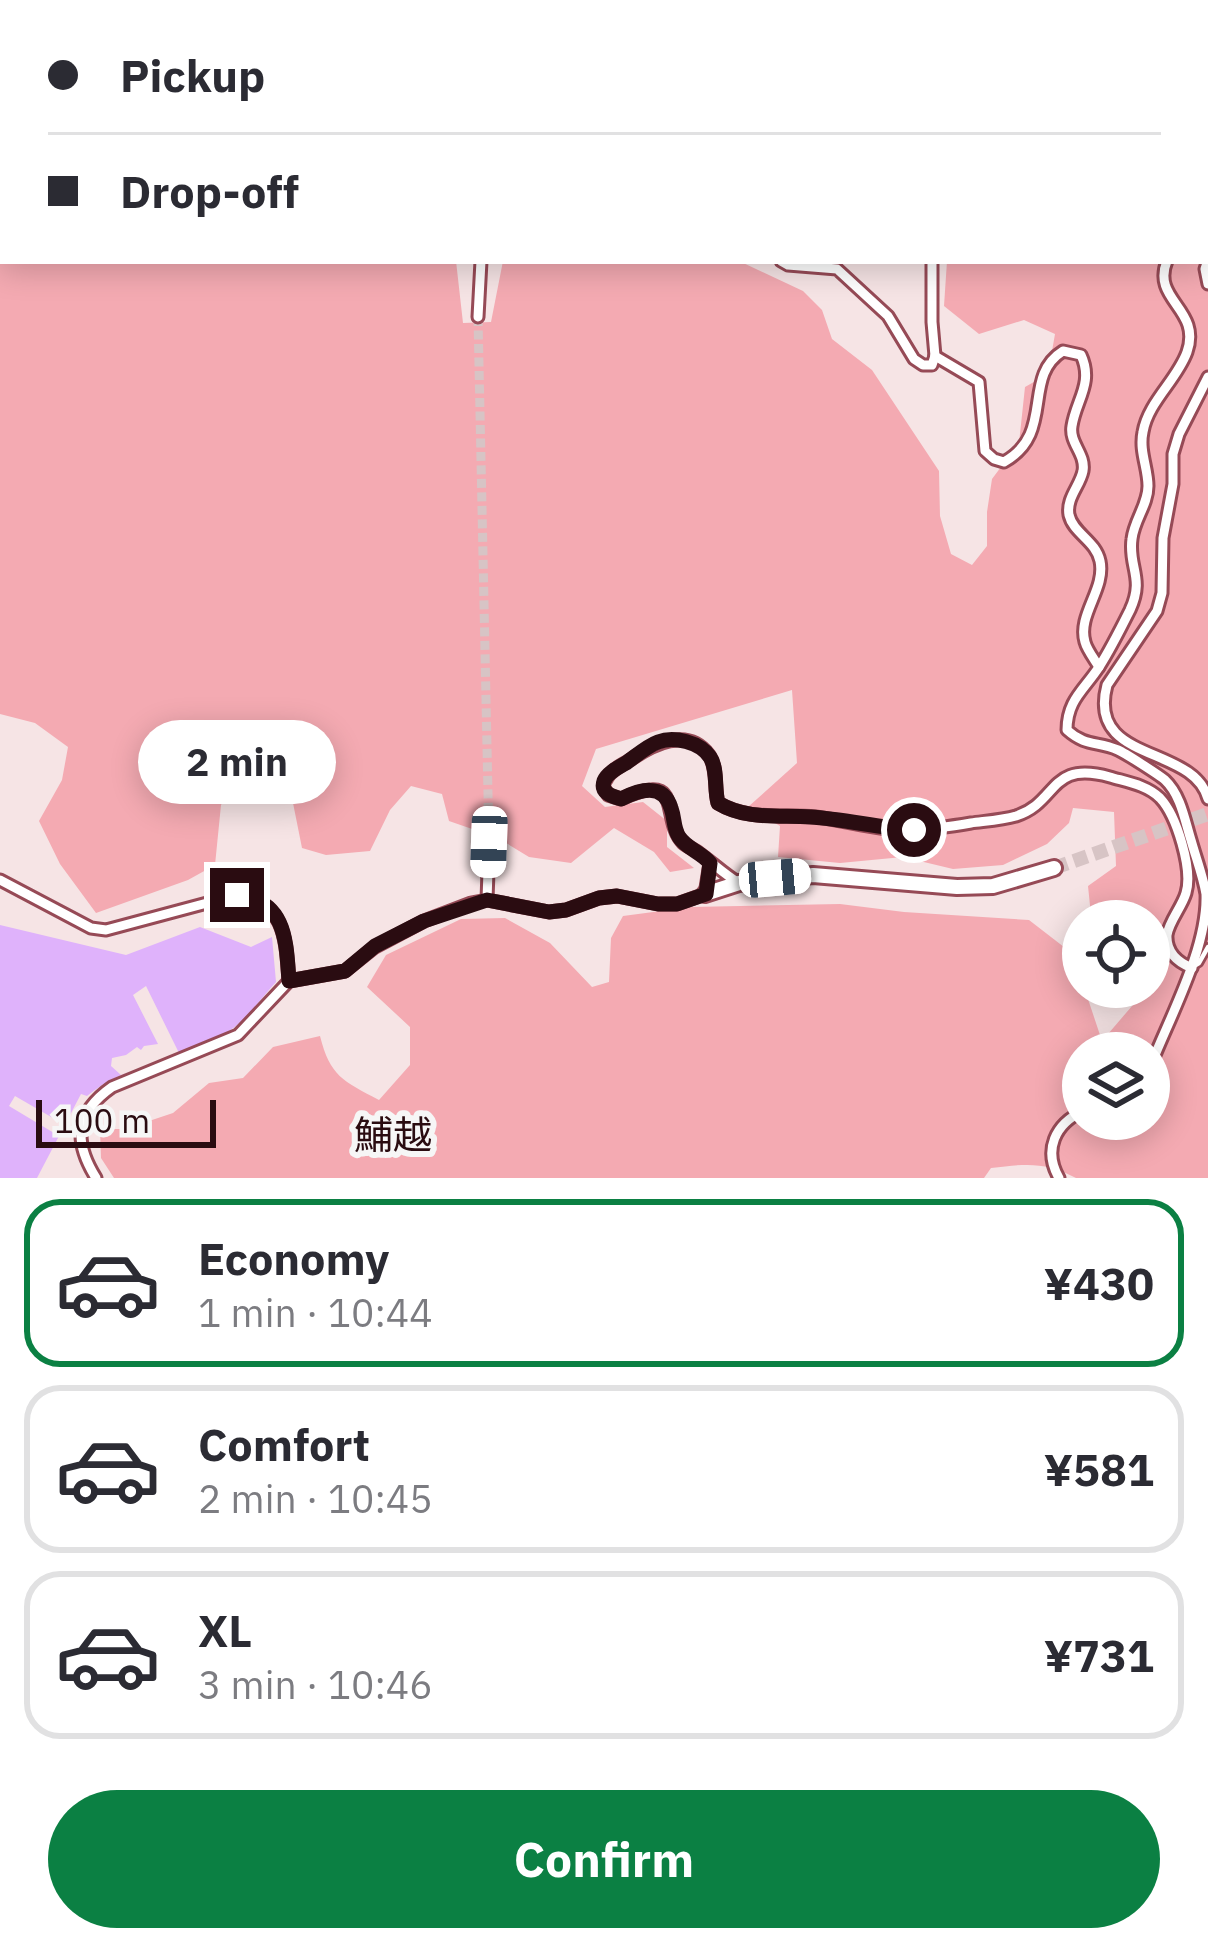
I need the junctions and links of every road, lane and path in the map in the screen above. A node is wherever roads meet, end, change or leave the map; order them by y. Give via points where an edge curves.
1 (481, 264) edge
2 (786, 264) edge
3 (932, 264) edge
4 (1166, 264) edge
5 (478, 317) tunnel mouth
6 (934, 356) junction
7 (1208, 377) edge
8 (1099, 667) junction
9 (1207, 794) edge
10 (489, 842) tunnel mouth
11 (710, 863) junction
12 (1054, 868) tunnel mouth
13 (1195, 876) junction
14 (0, 880) edge
15 (739, 883) junction
16 (706, 894) junction
17 (1207, 894) edge
18 (487, 900) junction
19 (1208, 947) edge
20 (1192, 968) junction
21 (289, 981) junction
22 (1165, 1032) edge
23 (1062, 1126) edge
24 (96, 1178) edge
25 (1059, 1178) edge

1 - 5 street
2 - 6 street via 837,268 888,316 914,359 932,364
3 - 6 street
4 - 8 street via 1161,275 1185,314 1189,349 1143,429 1148,486 1131,543 1138,586
6 - 8 street via 979,382 985,451 1004,462 1025,446 1052,358 1081,355 1085,392 1071,428 1083,469 1068,512 1101,562 1084,640
7 - 9 street via 1173,454 1156,611 1103,699 1114,733 1200,780
8 - 13 street via 1073,698 1067,730 1165,780 1182,810
10 - 18 street
11 - 13 street via 683,844 665,794 639,790 621,799 608,795 604,780 658,742 675,740 709,756 718,803 732,812 914,830 1012,817 1031,810 1060,779 1088,771 1160,798
11 - 15 street
11 - 16 street
12 - 15 street via 993,886 813,875
13 - 17 street
13 - 20 street via 1167,931 1169,950
14 - 21 street via 106,929 250,896 283,925
15 - 16 street
16 - 18 street via 677,904 599,898 549,912
17 - 20 street
18 - 21 street via 424,921 345,971
19 - 20 lane
20 - 22 street
21 - 24 street via 238,1035 94,1100 80,1138
23 - 25 street via 1051,1157

